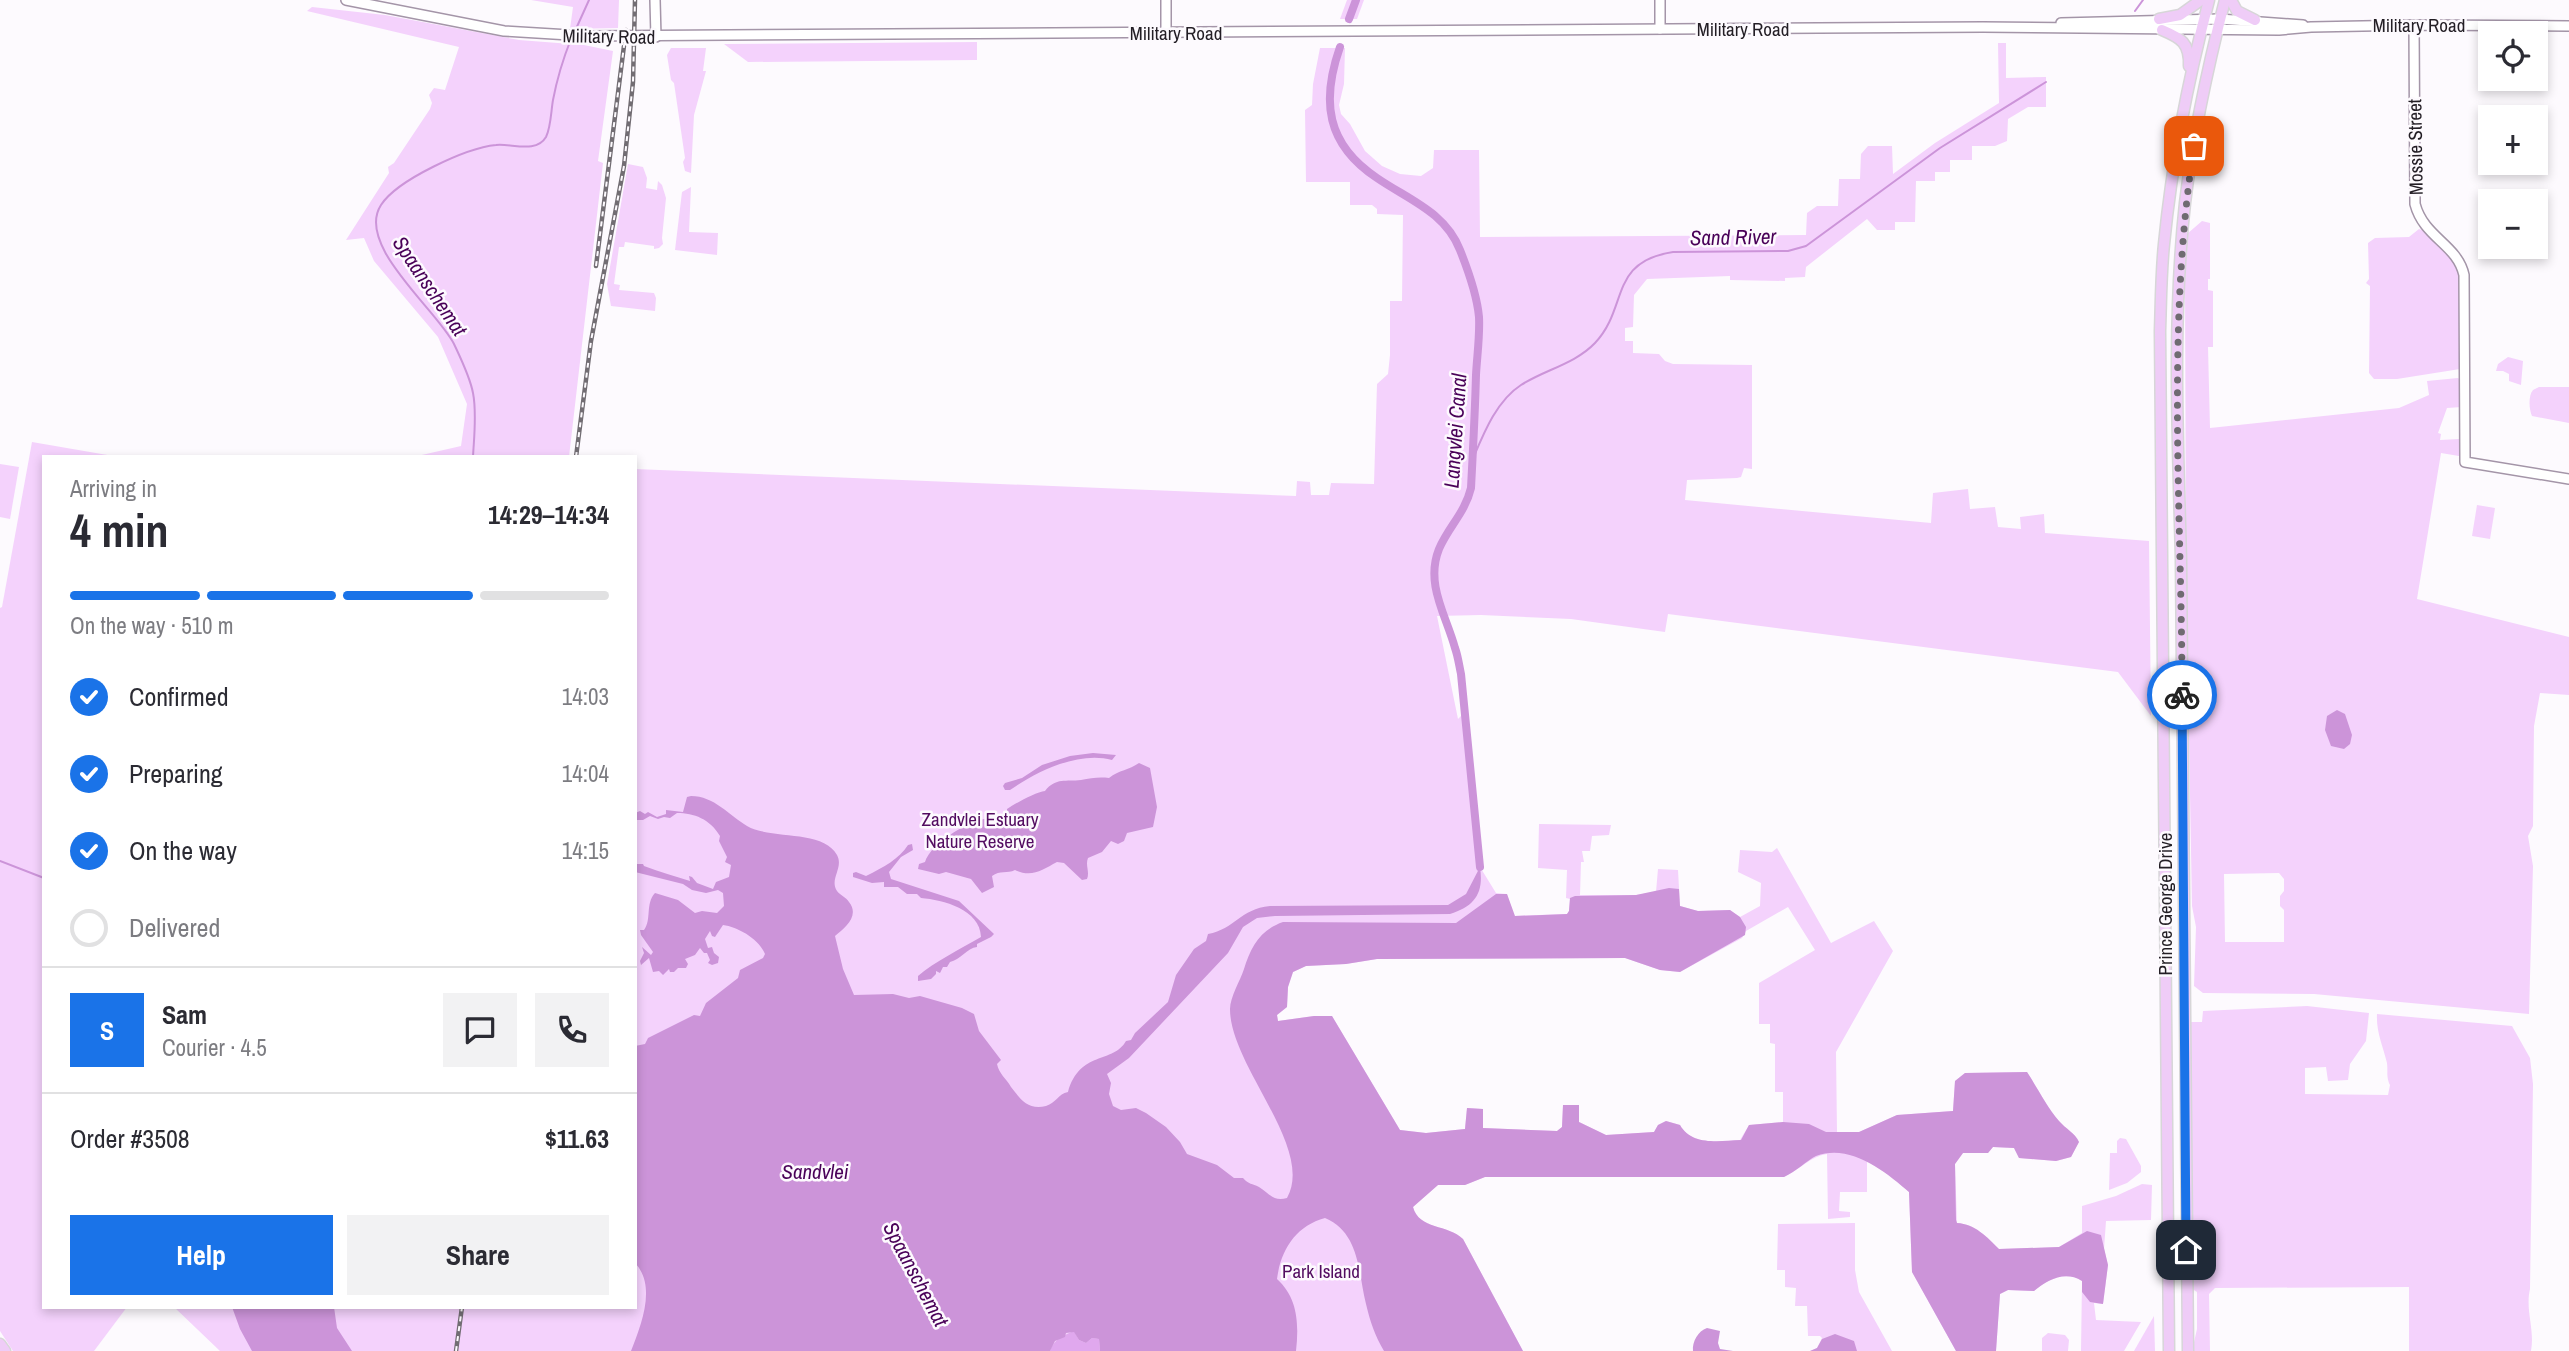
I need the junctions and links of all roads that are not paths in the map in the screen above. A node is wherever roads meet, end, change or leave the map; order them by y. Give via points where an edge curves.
1 (346, 0) edge
2 (655, 0) edge
3 (1166, 0) edge
4 (1660, 0) edge
5 (2201, 0) edge
6 (2209, 0) edge
7 (2225, 0) edge
8 (2231, 0) edge
9 (2255, 20) junction
10 (2160, 24) junction
11 (2219, 24) junction
12 (2203, 25) junction
13 (2414, 25) junction
14 (2569, 26) edge
15 (2311, 27) junction
16 (1660, 29) junction
17 (1166, 33) junction
18 (656, 37) junction
19 (2186, 97) junction
20 (2569, 480) edge
21 (2168, 1277) junction
22 (2187, 1277) junction
23 (0, 1344) edge
24 (5, 1351) edge
25 (2169, 1351) edge
26 (2188, 1351) edge

1 - 18 main road, Military Road via 504,30
2 - 18 main road
3 - 17 main road
4 - 16 main road
5 - 10 main road
6 - 12 main road, Prince George Drive
7 - 11 main road, Prince George Drive
8 - 9 main road via 2237,11
9 - 11 main road, Military Road
9 - 15 main road, Military Road
10 - 12 main road, Military Road
10 - 16 main road, Military Road
10 - 19 main road via 2187,46
11 - 12 main road, Military Road
11 - 15 main road, Military Road via 2279,30
11 - 22 main road, Prince George Drive via 2185,204 2179,287
12 - 19 main road, Prince George Drive
13 - 14 main road, Military Road
13 - 15 main road, Military Road
13 - 20 main road, Mossie Street via 2415,204 2421,222 2455,255 2464,275 2465,462
16 - 17 main road, Military Road
17 - 18 main road, Military Road
19 - 21 main road, Prince George Drive via 2163,247 2160,331
21 - 22 main road
21 - 25 main road, Prince George Drive
22 - 26 main road, Prince George Drive
23 - 24 main road

